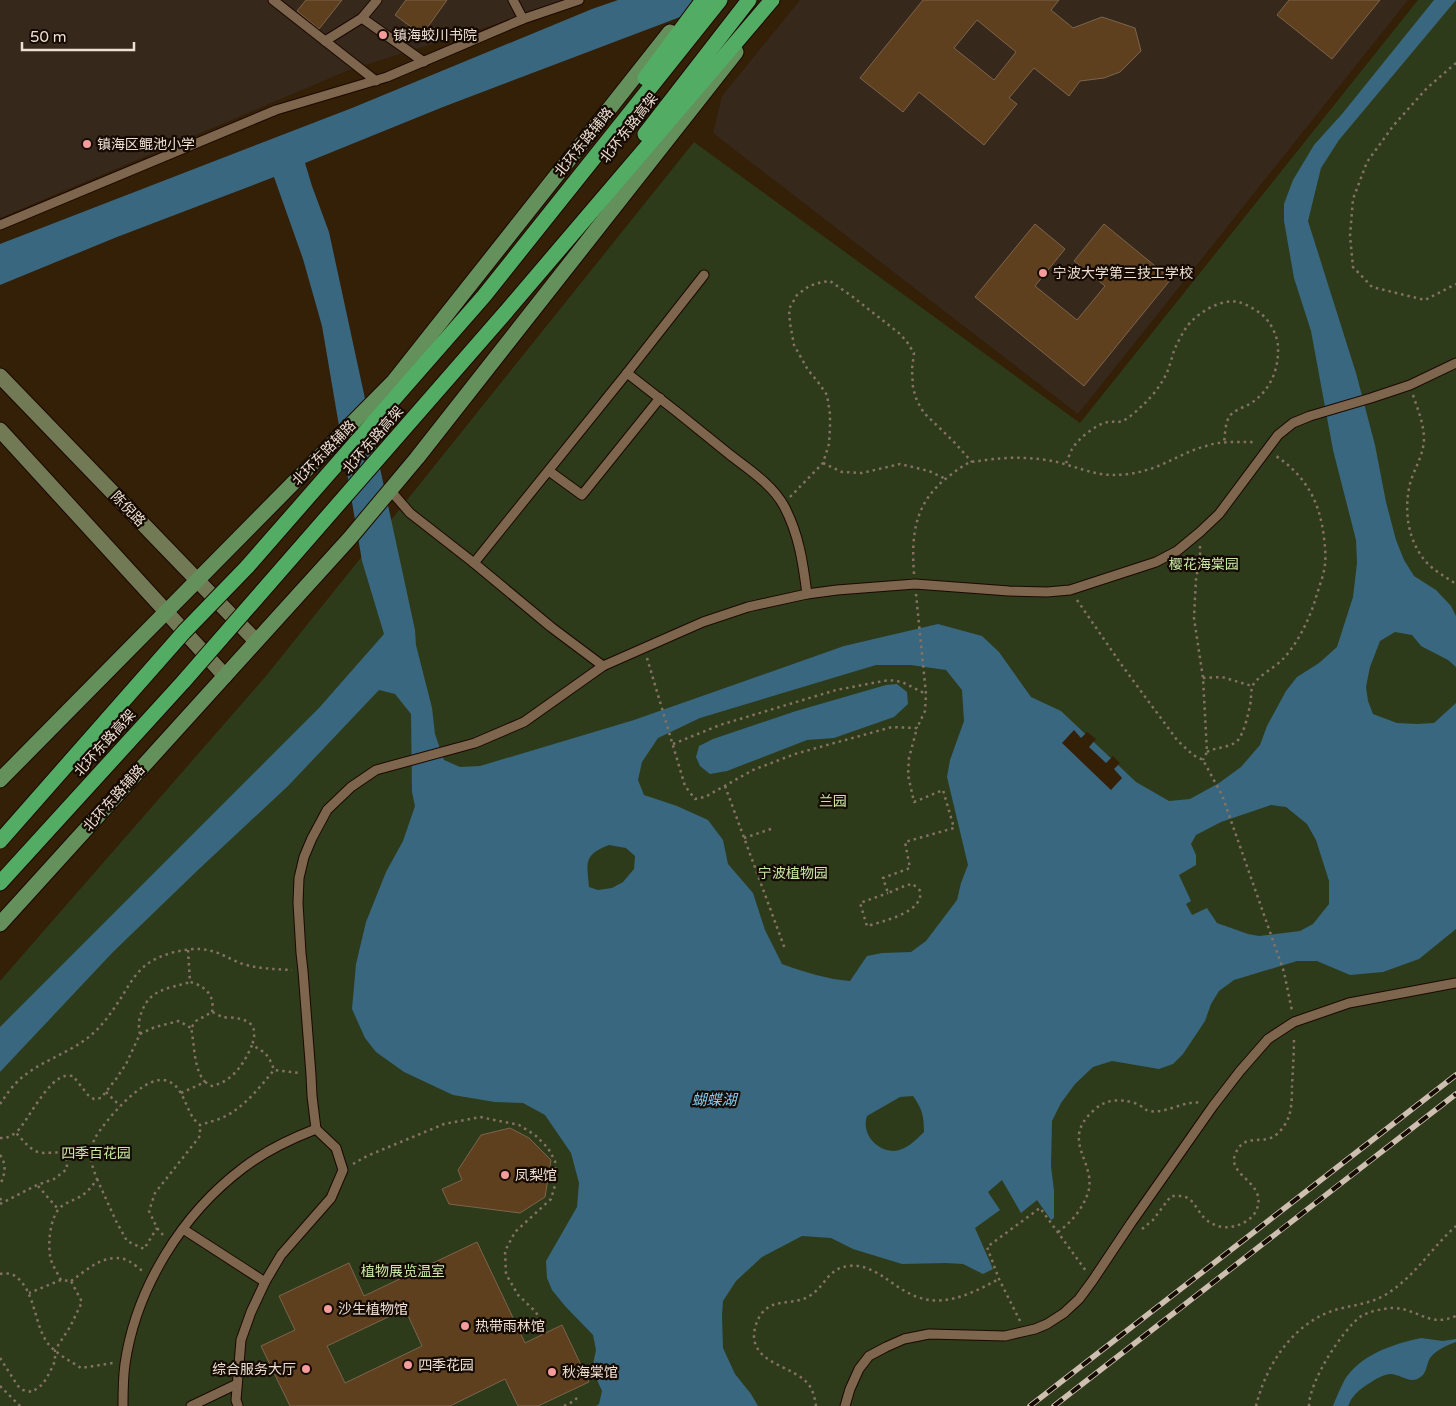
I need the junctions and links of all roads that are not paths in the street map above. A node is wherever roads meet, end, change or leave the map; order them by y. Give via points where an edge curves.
1 (273, 0) edge
2 (377, 0) edge
3 (513, 0) edge
4 (579, 0) edge
5 (695, 0) edge
6 (703, 0) edge
7 (720, 0) edge
8 (750, 0) edge
9 (772, 0) edge
10 (777, 0) edge
11 (362, 18) junction
12 (523, 20) junction
13 (326, 41) junction
14 (424, 62) junction
15 (376, 81) junction
16 (0, 225) edge
17 (704, 275) dead end
18 (484, 296) junction
19 (506, 313) junction
20 (1456, 363) edge
21 (627, 373) junction
22 (0, 376) edge
23 (660, 398) junction
24 (0, 430) edge
25 (549, 471) junction
26 (390, 490) junction
27 (474, 564) junction
28 (198, 580) junction
29 (807, 594) junction
30 (165, 612) junction
31 (256, 641) junction
32 (603, 666) junction
33 (225, 676) junction
34 (0, 780) edge
35 (0, 841) edge
36 (0, 883) edge
37 (0, 924) edge
38 (1456, 983) edge
39 (316, 1128) junction
40 (183, 1228) junction
41 (265, 1282) junction
42 (237, 1384) junction
43 (123, 1406) edge
44 (191, 1406) edge
45 (238, 1406) edge
46 (845, 1406) edge

1 - 13 lane
2 - 11 lane
3 - 12 lane
4 - 12 lane
5 - 28 main road, 北环东路辅路 via 394,381
6 - 18 highway
7 - 18 highway, 北环东路高架
8 - 19 highway, 北环东路高架
9 - 19 highway
10 - 26 main road, 北环东路辅路
11 - 13 lane
11 - 14 lane
12 - 14 lane
13 - 15 lane
14 - 15 lane
15 - 16 lane via 276,110
17 - 21 lane
18 - 35 highway, 北环东路高架, bridge via 247,567 184,632
19 - 36 highway, 北环东路高架, bridge via 190,674
20 - 29 lane via 1410,385 1293,424 1278,435 1219,514 1177,551 1156,562 1070,590 1010,591 915,584
21 - 23 lane
21 - 25 lane
22 - 28 street, 陈倪路
23 - 25 lane via 582,496
23 - 29 lane via 768,486 783,504 796,531
24 - 30 street
25 - 27 lane
26 - 27 lane via 410,513
26 - 31 main road, 北环东路辅路
27 - 32 lane
28 - 30 main road, 北环东路辅路
28 - 31 street, 陈倪路
29 - 32 lane via 748,607 702,622
30 - 33 street
30 - 34 main road, 北环东路辅路
31 - 33 main road, 北环东路辅路
32 - 39 lane via 524,722 476,743 376,770 351,787 327,810 304,857 298,903
33 - 37 main road, 北环东路辅路
38 - 46 lane via 1349,1003 1294,1022 1268,1040 1240,1071 1079,1299 1064,1313 1047,1324 1005,1336 929,1334 904,1339 869,1356 859,1370
39 - 40 lane via 266,1152 243,1168 220,1187
39 - 41 lane via 336,1148 343,1170 331,1198 281,1255
40 - 41 lane
40 - 43 lane via 153,1278 134,1327 125,1364
41 - 42 lane via 241,1340
42 - 44 lane
42 - 45 lane

